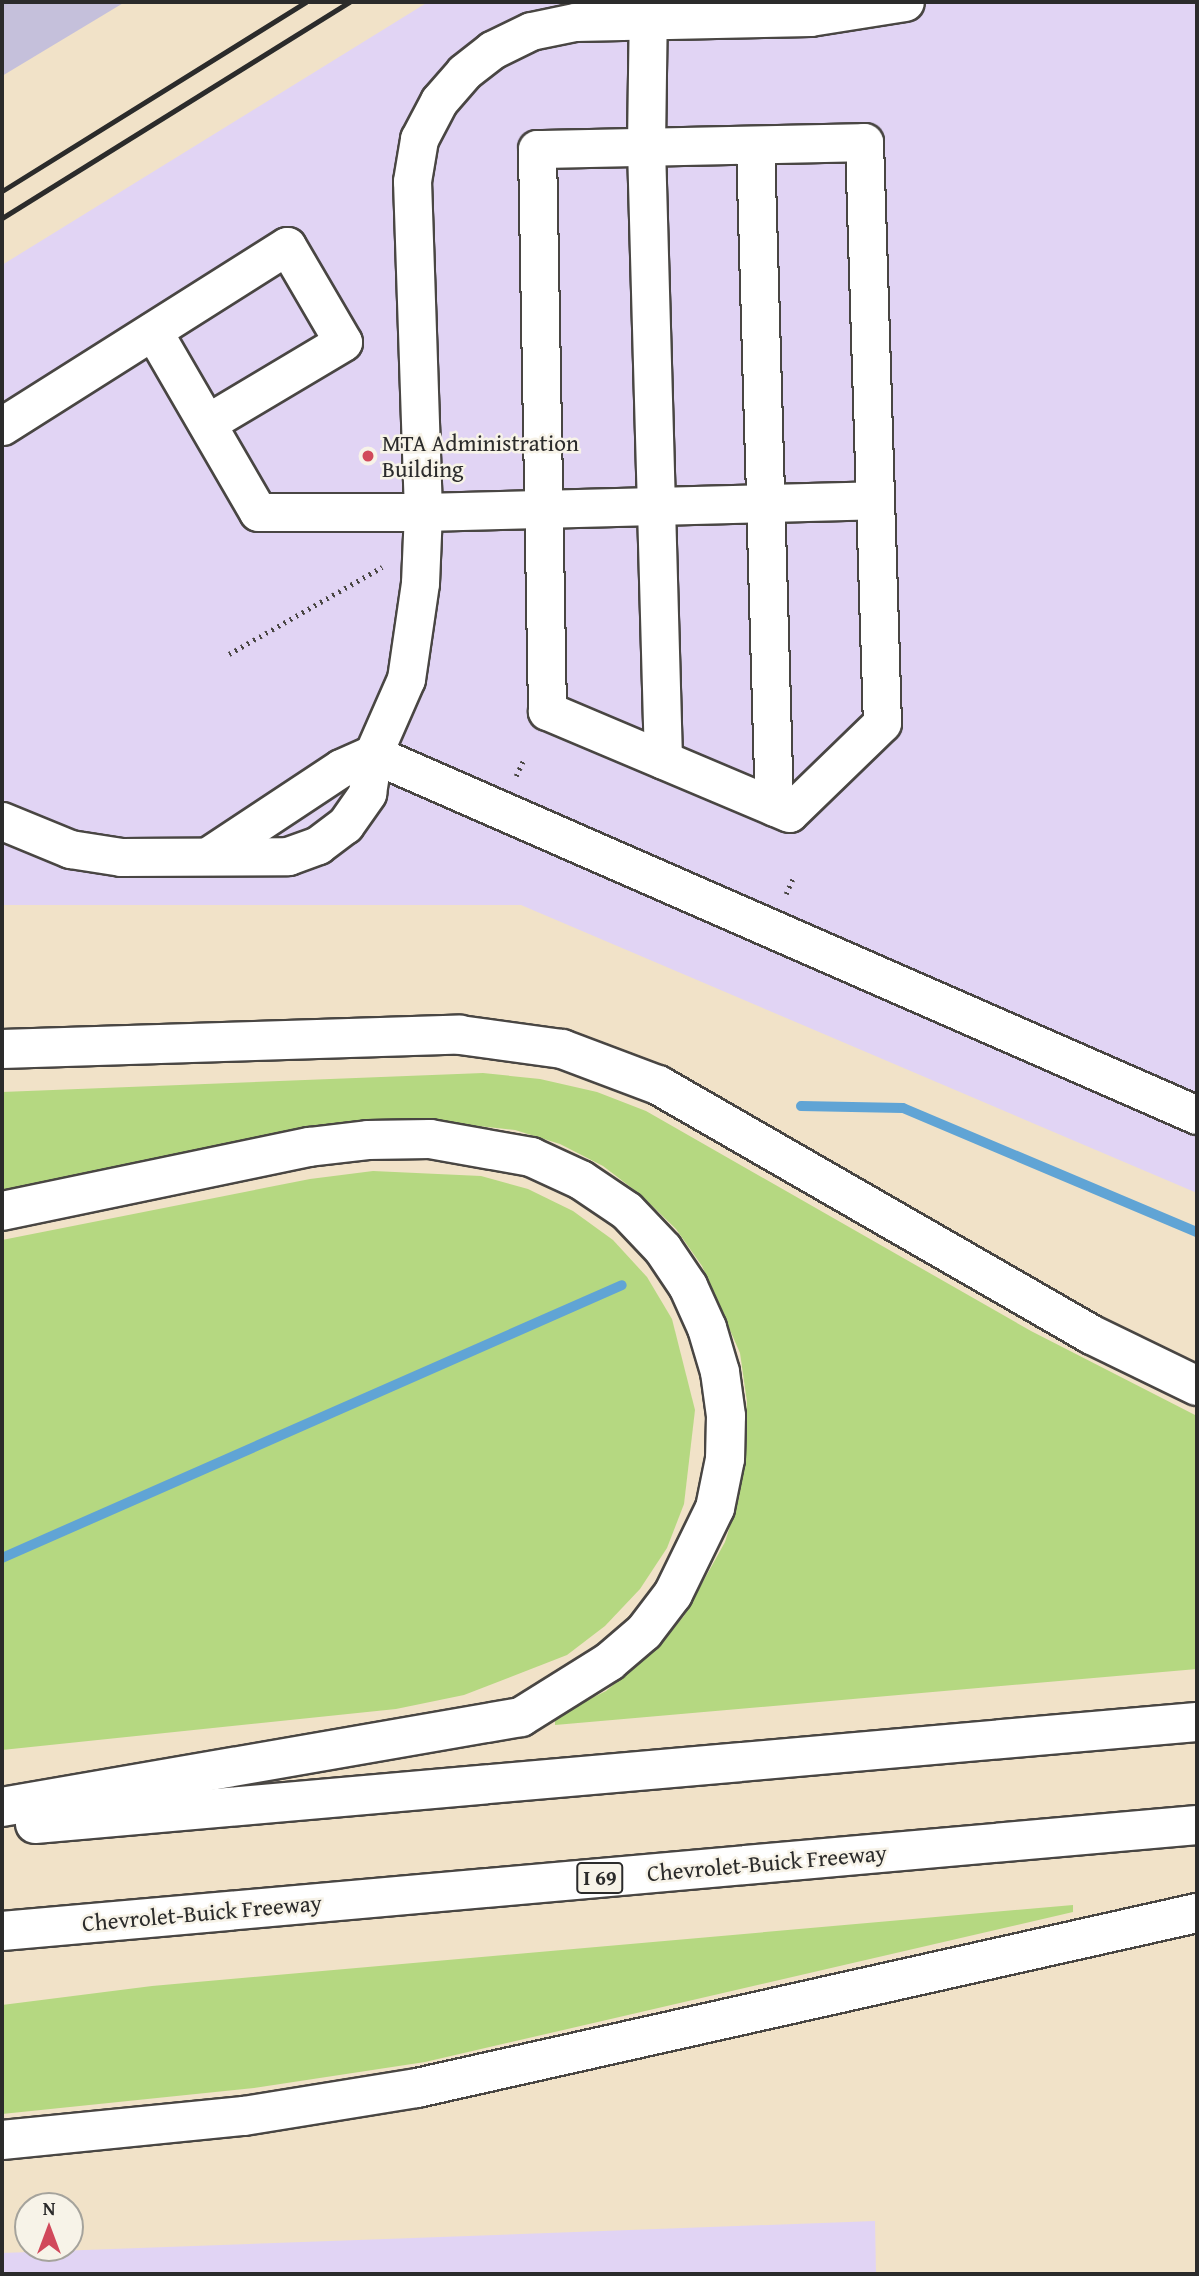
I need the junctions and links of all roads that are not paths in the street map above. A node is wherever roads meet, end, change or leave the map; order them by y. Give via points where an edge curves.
1 (905, 2) edge
2 (810, 10) edge
3 (648, 12) edge
4 (755, 145) junction
5 (646, 146) junction
6 (153, 331) junction
7 (207, 423) junction
8 (2, 426) edge
9 (875, 500) junction
10 (765, 503) junction
11 (656, 506) junction
12 (543, 509) junction
13 (423, 512) junction
14 (373, 754) junction
15 (663, 760) junction
16 (774, 807) junction
17 (2, 821) edge
18 (208, 856) junction
19 (2, 1049) edge
20 (1197, 1115) edge
21 (2, 1211) edge
22 (1197, 1386) edge
23 (1197, 1722) edge
24 (2, 1807) edge
25 (1197, 1825) edge
26 (2, 1827) edge
27 (1197, 1913) edge
28 (2, 1931) edge
29 (2, 2140) edge

1 - 2 lane
2 - 3 lane
3 - 5 lane
3 - 13 lane via 531,31 492,51 439,101 419,139 412,181
4 - 5 lane
4 - 9 lane via 864,142
4 - 10 lane
5 - 11 lane
5 - 12 lane via 537,149
6 - 7 lane
6 - 7 lane via 287,246 343,342
6 - 8 lane
7 - 13 lane via 258,512
9 - 10 lane
9 - 16 lane via 882,723 789,813
10 - 11 lane
10 - 16 lane
11 - 12 lane
11 - 15 lane
12 - 13 lane
12 - 15 lane via 547,711
13 - 14 lane via 409,668 393,716
14 - 18 lane via 341,768
14 - 18 lane via 367,793 345,825 318,845 288,856
14 - 20 lane
15 - 16 lane
17 - 18 lane via 70,849 144,858
19 - 22 highway via 448,1035 562,1049 658,1085 1092,1335
21 - 24 highway via 309,1147 368,1140 430,1139 531,1157 581,1180 627,1211 663,1249 688,1286 707,1328 726,1416 725,1459 715,1508 673,1594 644,1632 609,1662 521,1717
23 - 26 highway
25 - 28 highway, Chevrolet-Buick Freeway / I 69
27 - 29 highway via 417,2088 244,2116

